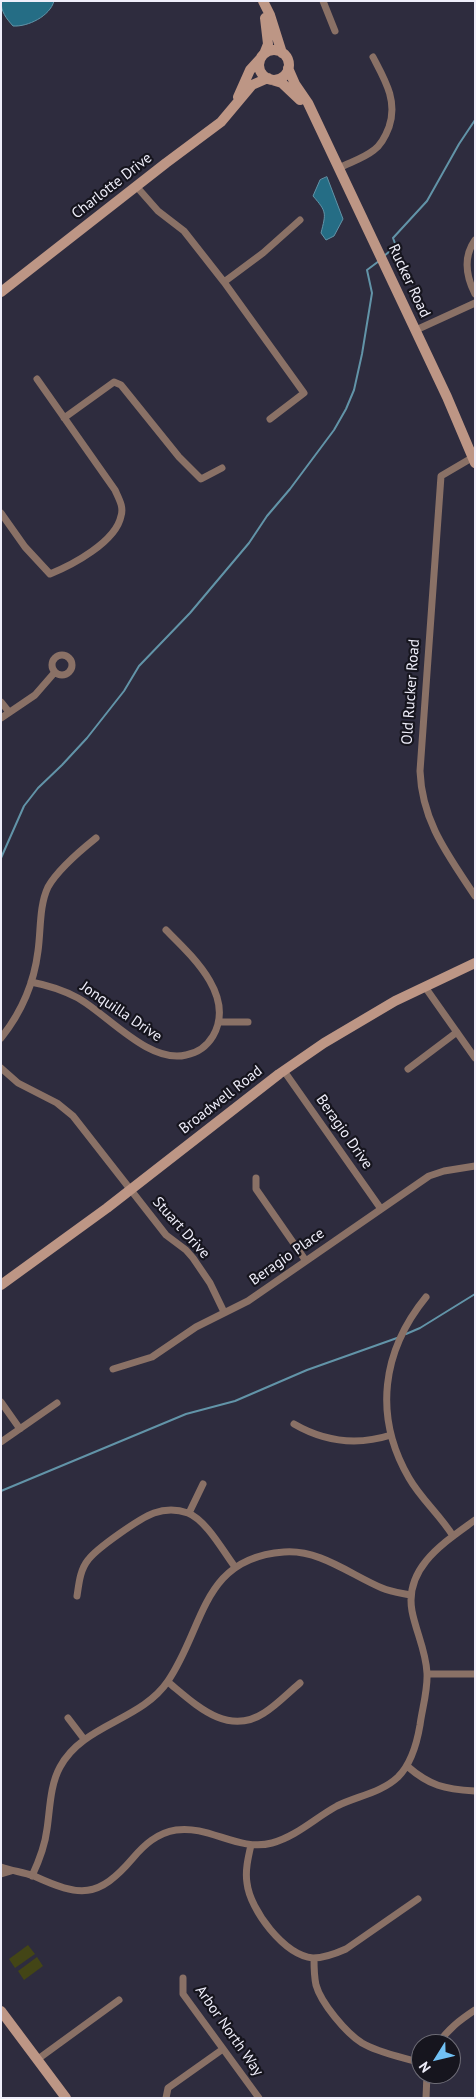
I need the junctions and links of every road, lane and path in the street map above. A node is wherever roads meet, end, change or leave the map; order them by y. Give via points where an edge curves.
1 (325, 2) edge
2 (264, 3) edge
3 (335, 31) dead end
4 (282, 53) junction
5 (263, 56) junction
6 (373, 57) dead end
7 (288, 68) junction
8 (270, 79) junction
9 (237, 101) junction
10 (312, 114) junction
11 (339, 168) junction
12 (136, 186) junction
13 (300, 220) dead end
14 (475, 240) edge
15 (224, 282) junction
16 (1, 292) edge
17 (475, 294) edge
18 (475, 303) edge
19 (416, 330) junction
20 (37, 379) dead end
21 (64, 418) junction
22 (270, 419) dead end
23 (474, 459) edge
24 (222, 468) dead end
25 (1, 513) edge
26 (55, 672) dead end
27 (1, 702) edge
28 (9, 712) junction
29 (1, 718) edge
30 (96, 838) dead end
31 (475, 896) edge
32 (166, 930) dead end
33 (475, 963) edge
34 (31, 982) junction
35 (425, 987) junction
36 (219, 1022) junction
37 (248, 1022) dead end
38 (457, 1032) junction
39 (1, 1038) edge
40 (475, 1058) edge
41 (1, 1068) edge
42 (408, 1069) dead end
43 (284, 1071) junction
44 (475, 1166) edge
45 (256, 1178) dead end
46 (130, 1190) junction
47 (381, 1209) junction
48 (306, 1261) junction
49 (1, 1285) edge
50 (426, 1297) dead end
51 (224, 1312) junction
52 (114, 1369) dead end
53 (1, 1402) edge
54 (58, 1403) dead end
55 (294, 1424) dead end
56 (20, 1429) junction
57 (391, 1435) junction
58 (1, 1442) edge
59 (202, 1484) dead end
60 (189, 1513) junction
61 (475, 1520) edge
62 (453, 1536) junction
63 (235, 1567) junction
64 (411, 1595) junction
65 (77, 1596) dead end
66 (427, 1674) junction
67 (475, 1674) edge
68 (168, 1682) junction
69 (300, 1683) dead end
70 (68, 1718) dead end
71 (84, 1739) junction
72 (407, 1766) junction
73 (475, 1791) edge
74 (251, 1845) junction
75 (1, 1866) edge
76 (11, 1871) junction
77 (1, 1874) edge
78 (32, 1876) junction
79 (418, 1899) dead end
80 (314, 1958) junction
81 (183, 1978) dead end
82 (119, 2000) dead end
83 (475, 2010) edge
84 (1, 2011) edge
85 (447, 2034) edge
86 (223, 2049) junction
87 (38, 2060) junction
88 (411, 2060) edge
89 (427, 2084) edge
90 (66, 2098) edge
91 (166, 2098) edge
92 (259, 2098) edge
93 (426, 2098) edge

1 - 3 street
2 - 4 street
2 - 5 street via 268,39
4 - 5 street via 274,50
4 - 7 street via 287,57
5 - 8 street via 261,71
5 - 9 street, Charlotte Drive via 250,70
6 - 11 street via 389,87 392,119 376,149
7 - 8 street via 281,78
7 - 10 street, Rucker Road
8 - 9 street, Charlotte Drive via 252,85
8 - 10 street, Rucker Road via 282,83
9 - 12 street, Charlotte Drive via 221,122
10 - 11 street, Rucker Road
11 - 19 street, Rucker Road
12 - 15 street via 158,211 184,231
12 - 16 street, Charlotte Drive
13 - 15 street
14 - 17 street via 468,256 467,270
15 - 22 street via 304,393
18 - 19 street
19 - 23 street, Rucker Road
20 - 21 street
21 - 24 street via 114,382 121,384 178,457 201,479
21 - 25 street via 116,490 122,505 121,517 113,532 70,565 50,574 25,547
23 - 31 street, Old Rucker Road via 441,476 421,734 420,787 434,831
26 - 28 street via 35,695
27 - 28 street
28 - 29 street
30 - 34 street via 48,888 42,906 38,953
32 - 36 street via 212,984 219,1002
33 - 35 street, Broadwell Road
34 - 36 street, Jonquilla Drive via 80,999 149,1048 167,1056 186,1055 204,1047
34 - 39 street via 21,1007
35 - 38 street
35 - 43 street, Broadwell Road via 358,1021
36 - 37 street
38 - 40 street
38 - 42 street
41 - 46 street, Stuart Drive via 18,1083 66,1110
43 - 46 street, Broadwell Road
43 - 47 street, Beragio Drive
44 - 47 street, Beragio Place via 429,1176
45 - 48 street via 256,1190
46 - 49 street, Broadwell Road
46 - 51 street, Stuart Drive via 166,1235 193,1258
47 - 48 street, Beragio Place
48 - 51 street, Beragio Place via 248,1301
50 - 57 street via 404,1329 390,1367 387,1395
51 - 52 street, Beragio Place via 152,1357
53 - 56 street
54 - 56 street
55 - 57 street via 318,1436 342,1442 367,1442
56 - 58 street
57 - 62 street via 410,1480 444,1520
59 - 60 street
60 - 63 street via 204,1524
60 - 65 street via 176,1509 153,1513 125,1531 89,1559 82,1569
61 - 62 street
62 - 64 street via 426,1560
63 - 64 street via 266,1554 303,1553 344,1568 382,1588
63 - 68 street via 204,1604 182,1658
64 - 66 street
66 - 67 street
66 - 72 street via 418,1734
68 - 69 street via 206,1713 233,1722 251,1720 264,1714
68 - 71 street via 138,1709
70 - 71 street
71 - 78 street via 67,1756 54,1779 46,1838
72 - 73 street via 434,1785
72 - 74 street via 387,1785 336,1807 292,1836 270,1844
74 - 78 street via 194,1830 176,1830 150,1840 117,1876 96,1888 65,1890
74 - 80 street via 246,1874 255,1906 284,1944
75 - 76 street
76 - 77 street
76 - 78 street
79 - 80 street via 346,1949
80 - 88 street via 320,1995 350,2033 373,2048
81 - 86 street, Arbor North Way via 183,1994
82 - 87 street
83 - 85 street
84 - 87 street
86 - 91 street via 168,2088
86 - 92 street, Arbor North Way
87 - 90 street
89 - 93 street

